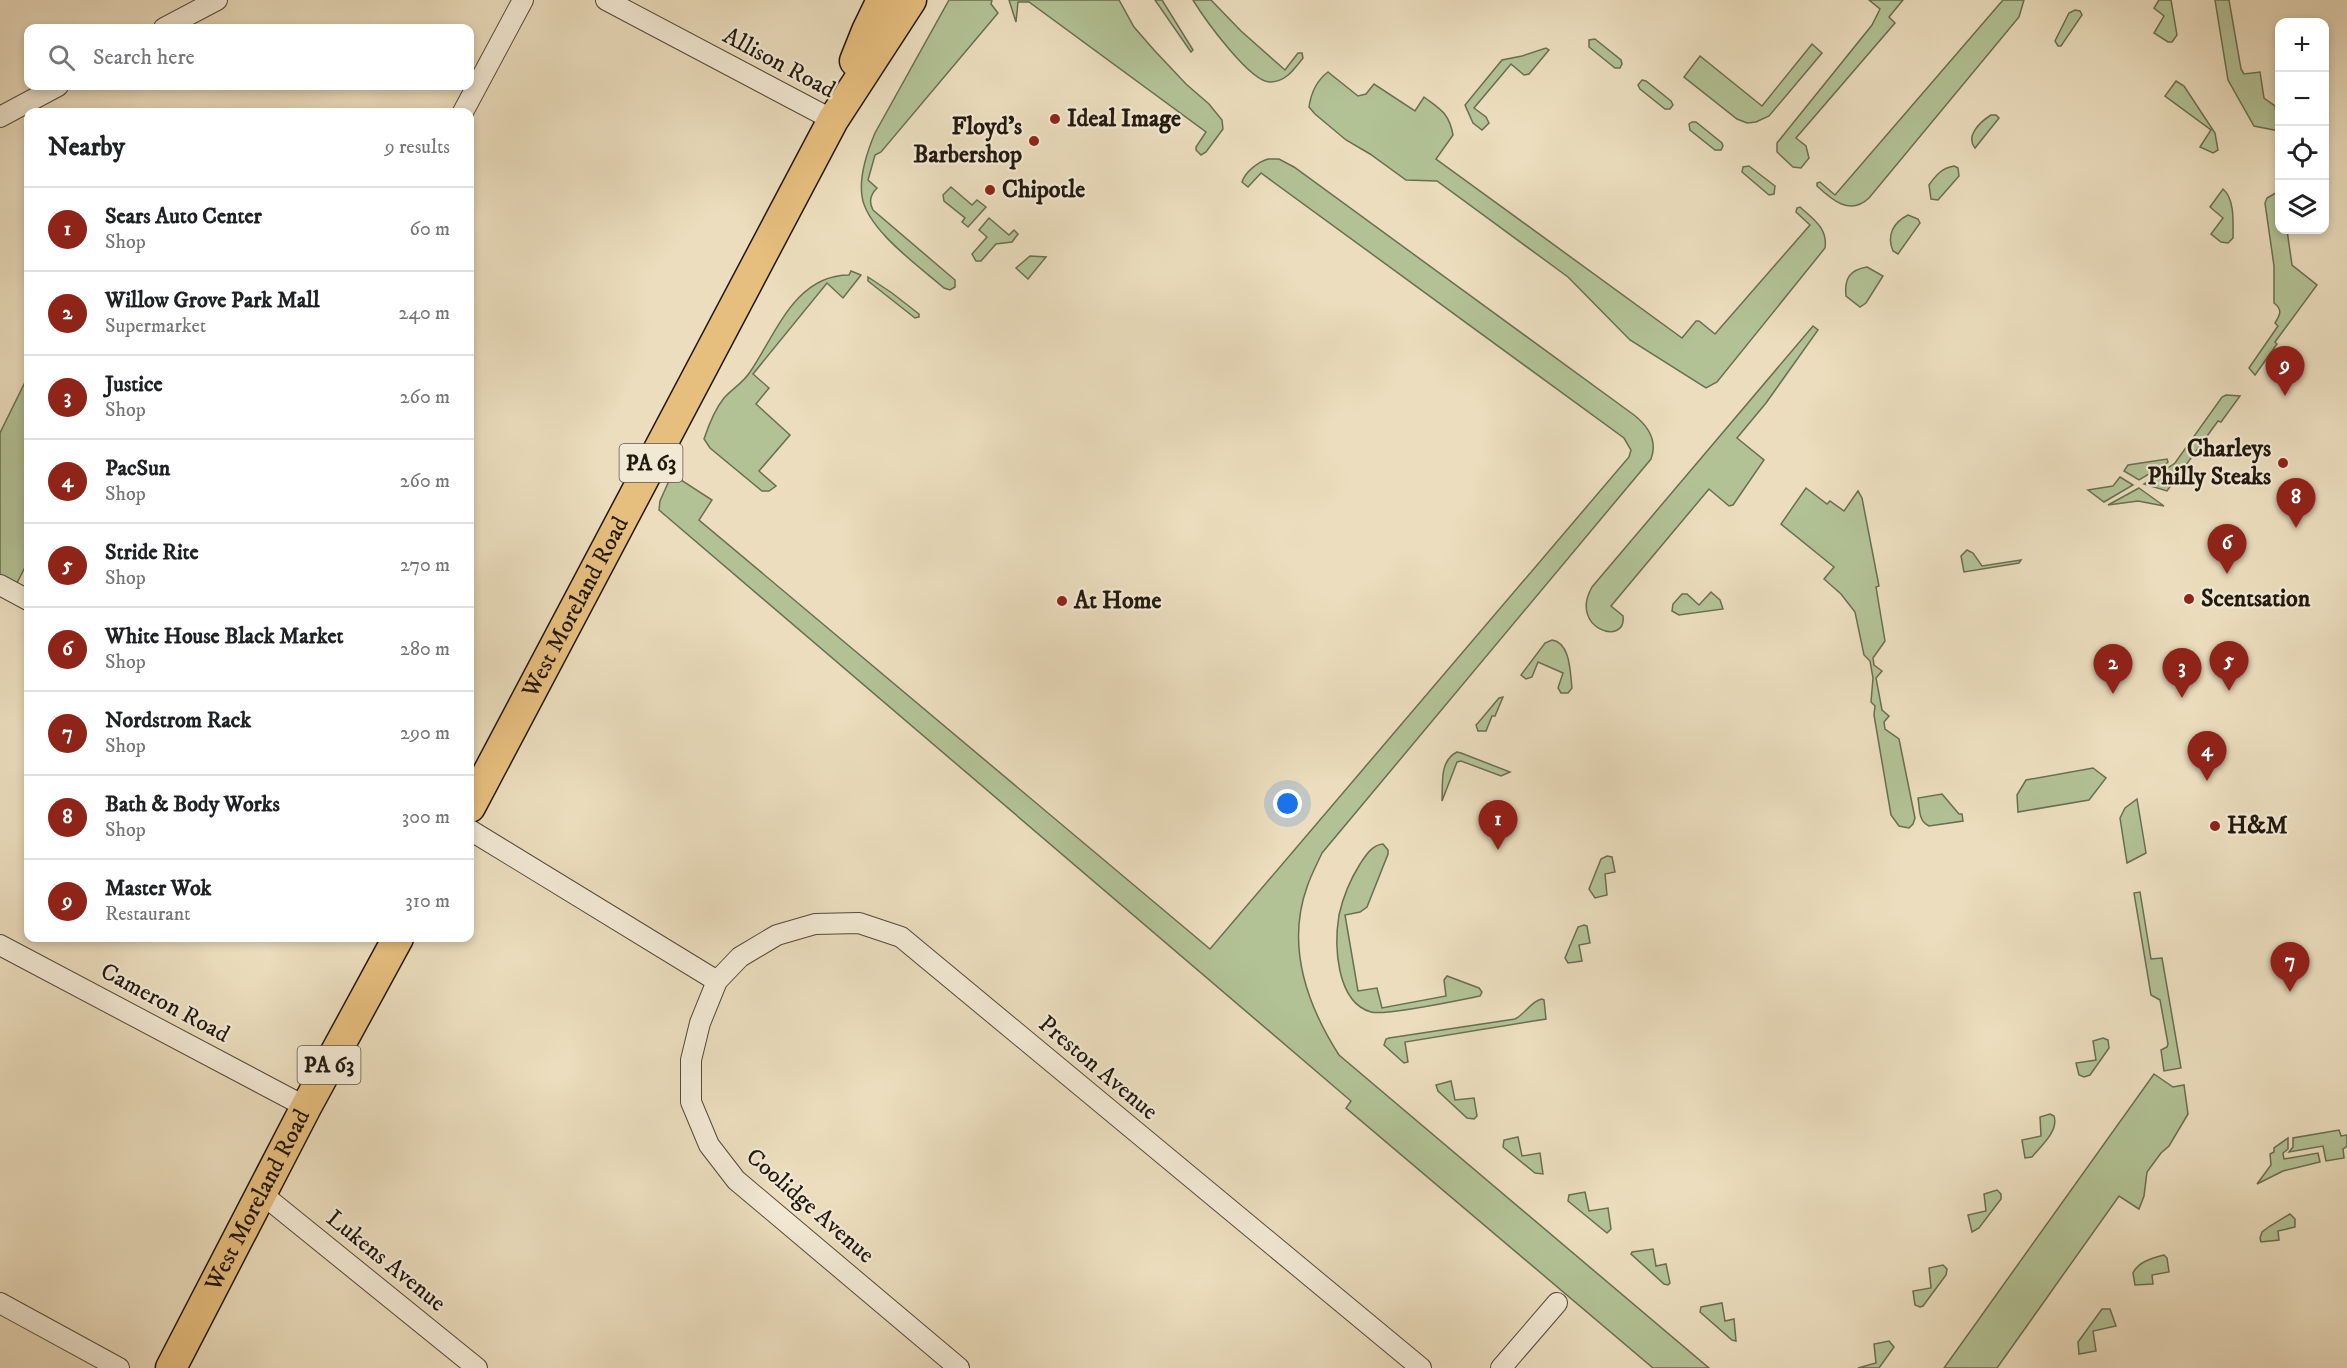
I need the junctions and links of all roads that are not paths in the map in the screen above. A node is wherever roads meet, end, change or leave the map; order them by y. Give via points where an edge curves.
1 (217, 0) edge
2 (523, 0) edge
3 (606, 0) edge
4 (882, 0) edge
5 (911, 0) edge
6 (172, 24) edge
7 (51, 90) edge
8 (466, 108) edge
9 (0, 117) edge
10 (833, 120) junction
11 (2, 590) edge
12 (24, 598) edge
13 (474, 799) edge
14 (474, 832) edge
15 (396, 942) edge
16 (0, 945) edge
17 (717, 981) junction
18 (306, 1107) junction
19 (262, 1194) junction
20 (0, 1303) edge
21 (1557, 1303) dead end
22 (119, 1368) edge
23 (171, 1368) edge
24 (477, 1368) edge
25 (959, 1368) edge
26 (1421, 1368) edge
27 (1502, 1368) edge

1 - 6 street
2 - 8 street
3 - 10 street, Allison Road
4 - 10 main road, West Moreland Road / PA 63
5 - 10 main road, West Moreland Road / PA 63
7 - 9 street
10 - 13 main road, West Moreland Road / PA 63
11 - 12 street
14 - 17 street
15 - 18 main road, West Moreland Road / PA 63
16 - 18 street, Cameron Road
17 - 25 street, Coolidge Avenue via 700,1023 691,1060 691,1102 709,1145 736,1180
17 - 26 street, Preston Avenue via 740,957 777,935 815,924 859,923 901,937
18 - 19 main road, West Moreland Road / PA 63
19 - 23 main road, West Moreland Road / PA 63
19 - 24 street, Lukens Avenue
20 - 22 street
21 - 27 street

